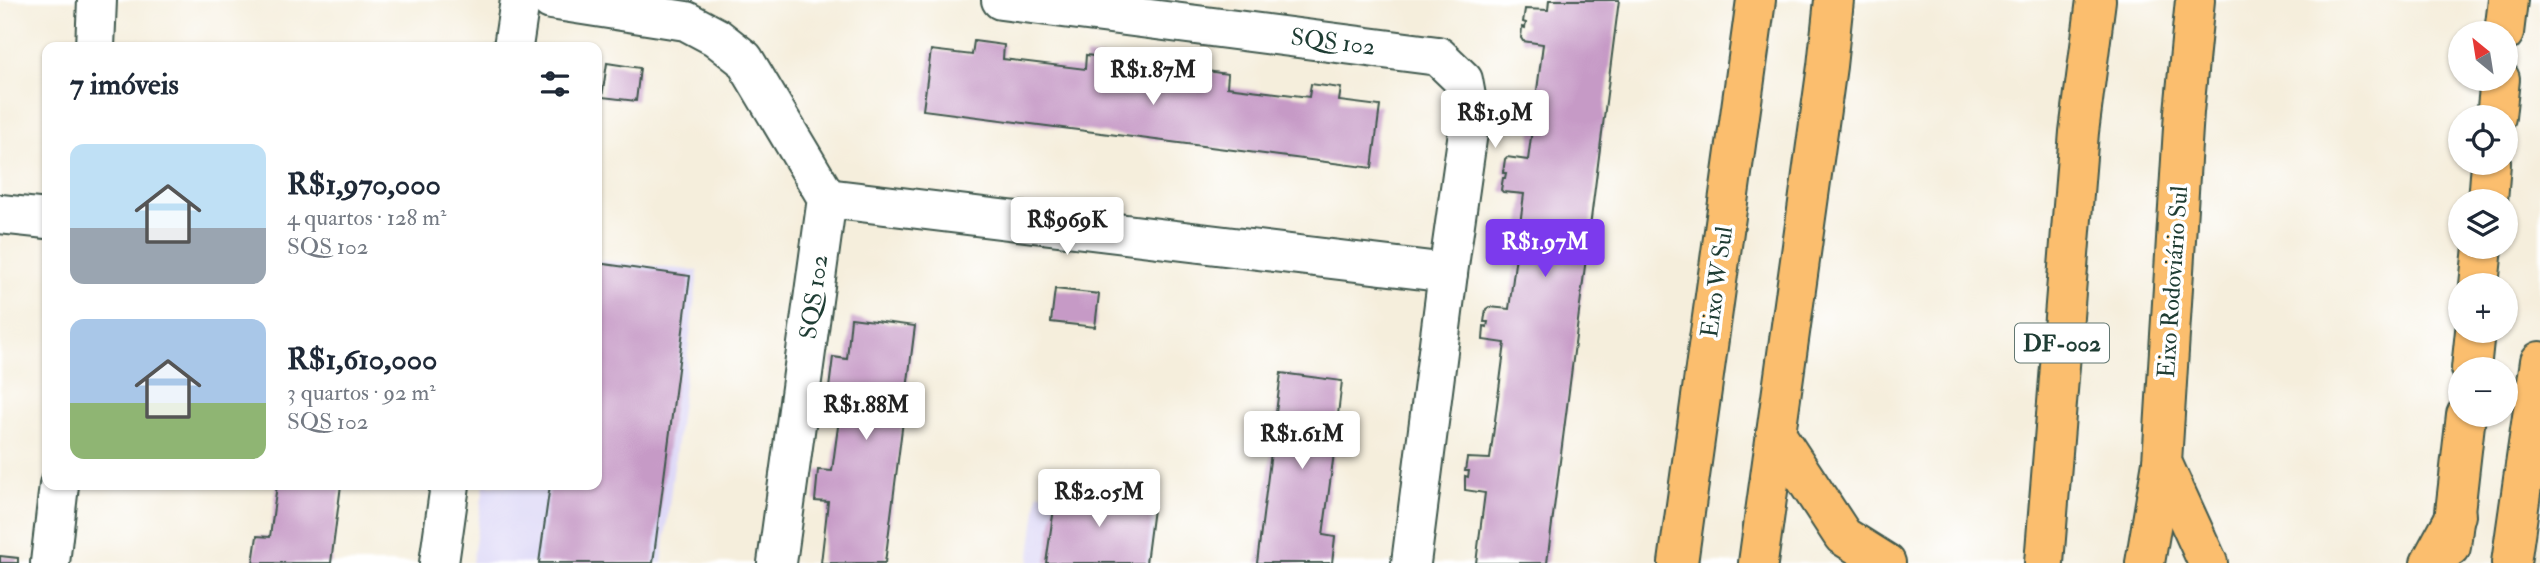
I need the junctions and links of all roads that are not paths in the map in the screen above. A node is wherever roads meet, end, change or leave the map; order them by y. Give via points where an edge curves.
1 (97, 0) edge
2 (520, 0) edge
3 (551, 0) edge
4 (1001, 0) edge
5 (1756, 0) edge
6 (1834, 0) edge
7 (2096, 0) edge
8 (2195, 0) edge
9 (2508, 0) edge
10 (2505, 21) edge
11 (95, 42) edge
12 (514, 42) edge
13 (827, 198) junction
14 (0, 214) edge
15 (42, 218) edge
16 (1448, 273) junction
17 (2540, 361) edge
18 (2465, 427) edge
19 (1776, 434) junction
20 (2162, 463) junction
21 (58, 490) edge
22 (449, 490) edge
23 (2456, 515) junction
24 (2035, 560) edge
25 (50, 563) edge
26 (439, 563) edge
27 (777, 563) edge
28 (1411, 563) edge
29 (1678, 563) edge
30 (1758, 563) edge
31 (1886, 563) edge
32 (2144, 563) edge
33 (2208, 563) edge
34 (2430, 563) edge
35 (2449, 563) edge
36 (2511, 563) edge

1 - 11 street
2 - 12 street
3 - 13 street via 686,21 716,37 744,58
4 - 16 street, SQS 102 via 1438,56 1463,80 1470,118
5 - 29 main road, Eixo W Sul
6 - 19 main road
7 - 24 main road, DF-002
8 - 20 main road, Eixo Rodoviário Sul
9 - 10 main road
13 - 16 street
13 - 27 street, SQS 102
14 - 15 street
16 - 28 street, SQS 102
17 - 36 main road
18 - 23 main road
19 - 30 main road
19 - 31 main road via 1843,536
20 - 32 main road, Eixo Rodoviário Sul
20 - 33 main road
21 - 25 street
22 - 26 street
23 - 34 main road
23 - 35 main road

